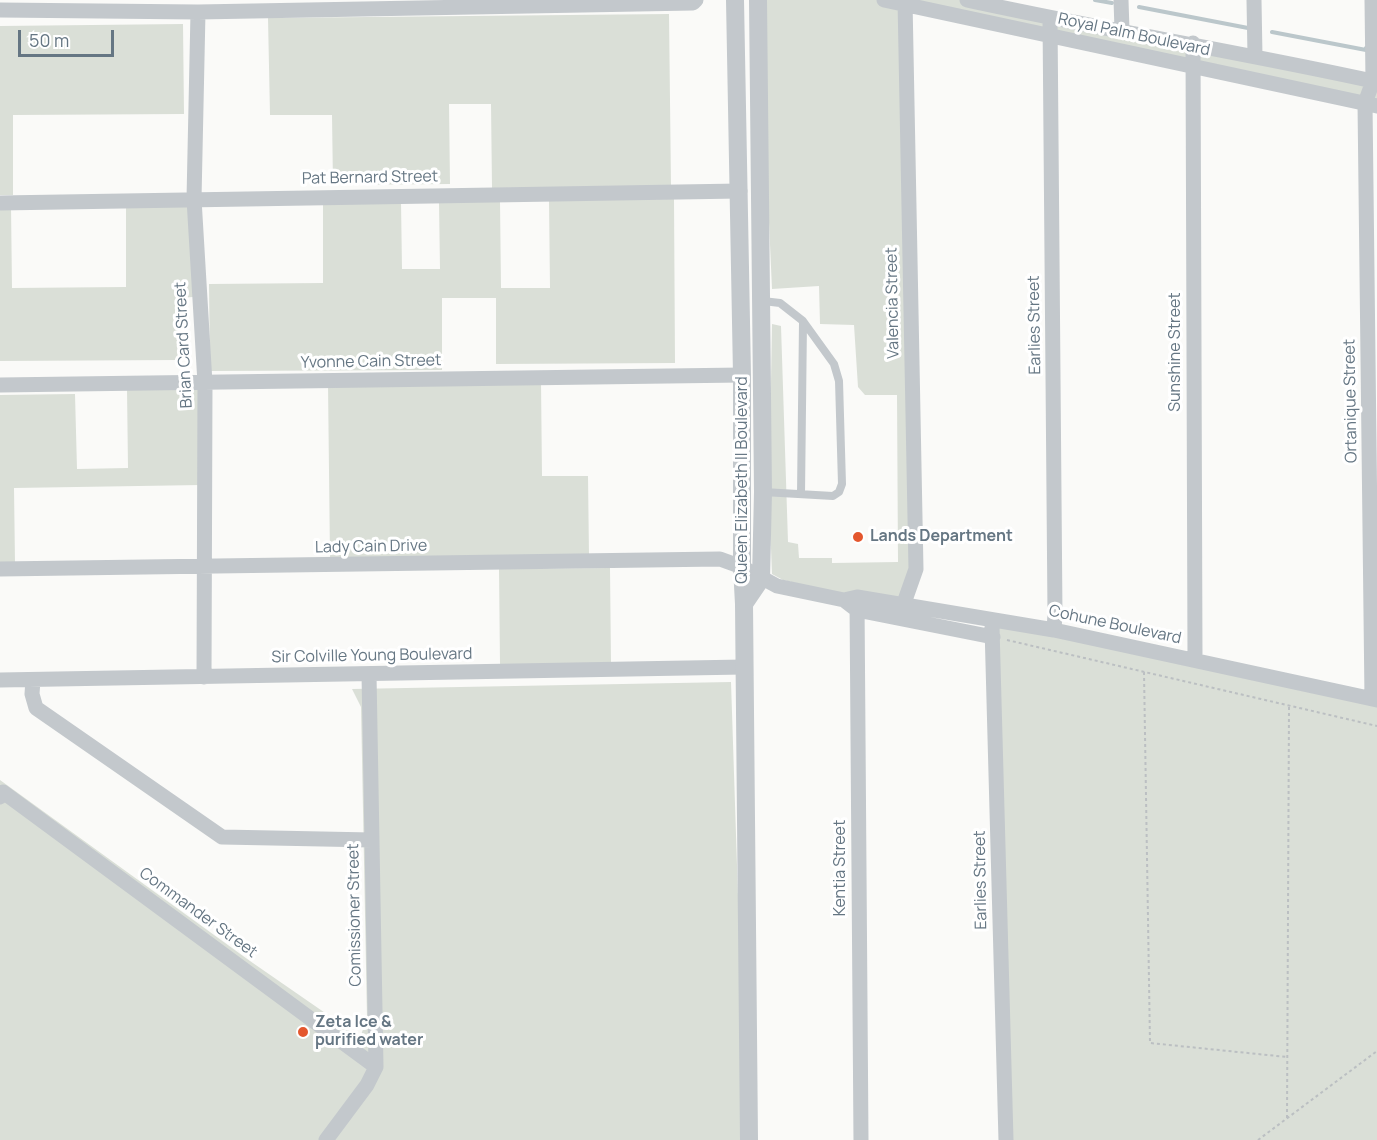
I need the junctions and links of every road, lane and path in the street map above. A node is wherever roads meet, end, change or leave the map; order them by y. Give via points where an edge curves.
1 (696, 0) edge
2 (735, 0) edge
3 (758, 0) edge
4 (884, 0) edge
5 (967, 0) edge
6 (1122, 0) edge
7 (1254, 0) edge
8 (1372, 0) edge
9 (905, 2) edge
10 (991, 3) edge
11 (0, 10) edge
12 (198, 12) junction
13 (1050, 18) junction
14 (1122, 30) junction
15 (1050, 35) junction
16 (1193, 44) junction
17 (1255, 56) junction
18 (1193, 66) junction
19 (1375, 81) edge
20 (1371, 105) edge
21 (740, 191) junction
22 (195, 199) junction
23 (0, 203) edge
24 (741, 301) junction
25 (763, 301) junction
26 (803, 321) junction
27 (742, 375) junction
28 (205, 383) junction
29 (0, 385) edge
30 (742, 491) junction
31 (764, 492) junction
32 (801, 494) junction
33 (742, 567) junction
34 (205, 568) junction
35 (0, 569) edge
36 (761, 579) junction
37 (853, 602) junction
38 (904, 603) junction
39 (744, 604) junction
40 (992, 618) junction
41 (1054, 630) junction
42 (993, 636) junction
43 (1195, 660) junction
44 (744, 667) junction
45 (1144, 672) junction
46 (369, 674) junction
47 (204, 677) junction
48 (0, 680) edge
49 (33, 680) junction
50 (1375, 700) edge
51 (1289, 706) junction
52 (1377, 726) edge
53 (1, 793) edge
54 (372, 840) junction
55 (1377, 1051) edge
56 (1287, 1057) junction
57 (376, 1067) junction
58 (1287, 1119) junction
59 (326, 1140) edge
60 (749, 1140) edge
61 (861, 1140) edge
62 (1005, 1140) edge
63 (1258, 1140) edge

1 - 12 street
2 - 21 street, Queen Elizabeth II Boulevard
3 - 25 street, Queen Elizabeth II Boulevard
4 - 9 street, Royal Palm Boulevard
5 - 10 street, Royal Palm Boulevard
6 - 14 street
7 - 17 street
8 - 19 street
9 - 15 street, Royal Palm Boulevard
9 - 38 street, Valencia Street via 916,569
10 - 13 street, Royal Palm Boulevard
11 - 12 street
12 - 22 street, Brian Card Street
13 - 14 street, Royal Palm Boulevard
13 - 15 street, Earlies Street
14 - 16 street, Royal Palm Boulevard
15 - 18 street, Royal Palm Boulevard
15 - 41 street, Earlies Street
16 - 17 street, Royal Palm Boulevard
16 - 18 street, Sunshine Street
17 - 19 street, Royal Palm Boulevard
18 - 20 street, Royal Palm Boulevard
18 - 43 street, Sunshine Street
19 - 20 street
20 - 50 street, Ortanique Street
21 - 22 street, Pat Bernard Street
21 - 24 street, Queen Elizabeth II Boulevard
22 - 23 street, Pat Bernard Street
22 - 28 street, Brian Card Street
24 - 25 street
24 - 27 street, Queen Elizabeth II Boulevard
25 - 26 lane via 780,303
25 - 31 street, Queen Elizabeth II Boulevard
26 - 32 lane
26 - 32 lane via 834,364 839,381 842,484 833,496
27 - 28 street, Yvonne Cain Street
27 - 30 street, Queen Elizabeth II Boulevard
28 - 29 street, Yvonne Cain Street
28 - 34 street, Brian Card Street
30 - 31 street
30 - 33 street, Queen Elizabeth II Boulevard
31 - 32 lane
31 - 36 street, Queen Elizabeth II Boulevard
33 - 34 street, Lady Cain Drive via 720,559
33 - 36 street, Lady Cain Drive
33 - 39 street, Queen Elizabeth II Boulevard
34 - 35 street, Lady Cain Drive
34 - 47 street, Brian Card Street
36 - 37 street, Cohune Boulevard
36 - 39 street, Queen Elizabeth II Boulevard
37 - 38 street, Cohune Boulevard
37 - 42 street, Cohune Boulevard
37 - 61 street, Kentia Street
38 - 40 street, Cohune Boulevard
39 - 44 street
40 - 41 street, Cohune Boulevard
40 - 42 street, Earlies Street
41 - 43 street, Cohune Boulevard
42 - 45 path
42 - 62 street, Earlies Street
43 - 50 street, Cohune Boulevard
44 - 46 street, Sir Colville Young Boulevard
44 - 60 street
45 - 51 path
45 - 56 path via 1150,1043
46 - 47 street, Sir Colville Young Boulevard
46 - 54 street, Comissioner Street
47 - 49 street, Sir Colville Young Boulevard
48 - 49 street, Sir Colville Young Boulevard
49 - 54 street via 36,708 222,837
51 - 52 path
51 - 56 path
53 - 57 street, Commander Street
54 - 57 street, Comissioner Street
55 - 58 path
56 - 58 path
57 - 59 street
58 - 63 path

